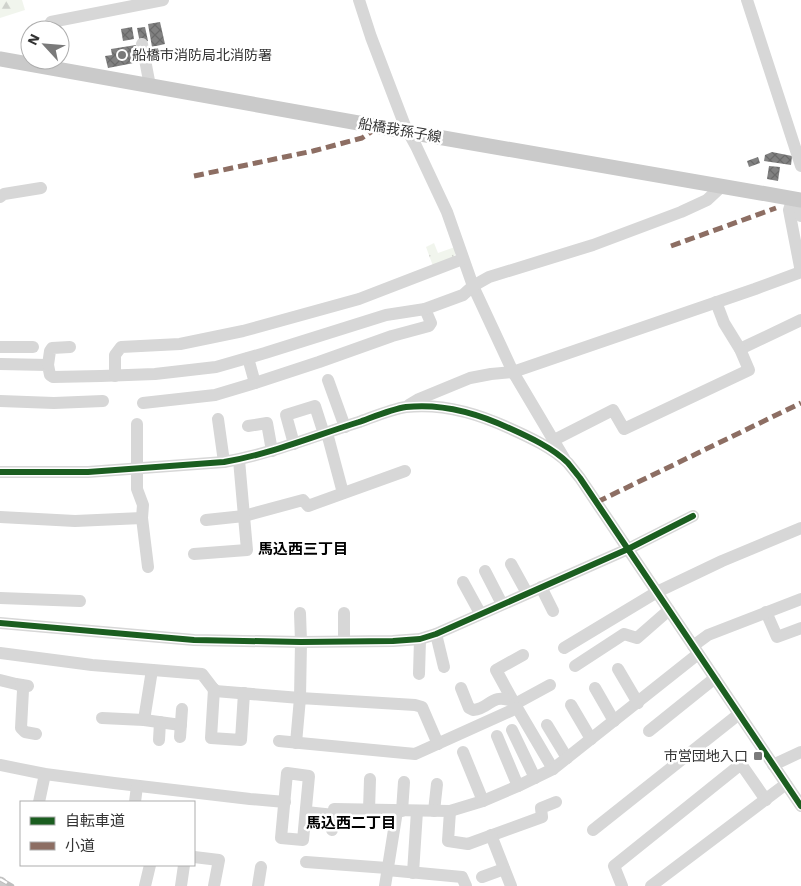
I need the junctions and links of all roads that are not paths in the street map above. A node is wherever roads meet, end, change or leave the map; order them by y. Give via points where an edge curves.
1 (162, 0) edge
2 (359, 0) edge
3 (747, 0) edge
4 (61, 20) edge
5 (142, 44) dead end
6 (0, 58) edge
7 (150, 86) junction
8 (409, 132) junction
9 (801, 166) edge
10 (722, 186) junction
11 (41, 188) dead end
12 (0, 197) edge
13 (797, 199) edge
14 (801, 216) edge
15 (463, 258) junction
16 (801, 272) edge
17 (473, 286) junction
18 (716, 302) junction
19 (425, 309) junction
20 (801, 320) edge
21 (328, 334) junction
22 (0, 347) edge
23 (33, 347) dead end
24 (70, 347) dead end
25 (740, 349) junction
26 (335, 356) junction
27 (248, 358) junction
28 (0, 364) edge
29 (48, 365) junction
30 (513, 372) junction
31 (115, 376) junction
32 (328, 380) dead end
33 (255, 383) junction
34 (103, 400) dead end
35 (0, 401) edge
36 (143, 403) dead end
37 (404, 407) junction
38 (218, 419) dead end
39 (138, 424) dead end
40 (248, 426) dead end
41 (345, 427) junction
42 (325, 433) junction
43 (554, 440) junction
44 (294, 444) junction
45 (272, 451) junction
46 (239, 460) junction
47 (224, 462) junction
48 (566, 462) junction
49 (137, 469) junction
50 (406, 471) dead end
51 (0, 472) edge
52 (343, 493) junction
53 (244, 516) junction
54 (693, 516) dead end
55 (0, 518) edge
56 (142, 518) junction
57 (206, 520) dead end
58 (801, 528) edge
59 (628, 549) junction
60 (194, 554) dead end
61 (510, 564) dead end
62 (148, 567) dead end
63 (485, 571) dead end
64 (464, 582) dead end
65 (541, 587) junction
66 (657, 592) junction
67 (527, 593) junction
68 (0, 598) edge
69 (801, 599) edge
70 (80, 601) dead end
71 (502, 604) junction
72 (669, 610) junction
73 (553, 611) dead end
74 (766, 612) junction
75 (300, 613) dead end
76 (344, 613) dead end
77 (480, 614) junction
78 (0, 623) edge
79 (801, 628) edge
80 (436, 634) junction
81 (420, 639) junction
82 (344, 641) junction
83 (301, 642) junction
84 (564, 648) dead end
85 (696, 650) junction
86 (0, 653) edge
87 (523, 655) dead end
88 (575, 666) dead end
89 (444, 667) dead end
90 (618, 669) dead end
91 (152, 670) junction
92 (419, 674) dead end
93 (715, 678) junction
94 (0, 680) edge
95 (550, 685) dead end
96 (462, 688) dead end
97 (595, 688) dead end
98 (214, 690) junction
99 (244, 693) junction
100 (300, 698) junction
101 (638, 702) junction
102 (515, 704) junction
103 (571, 705) dead end
104 (182, 709) dead end
105 (739, 714) junction
106 (102, 717) dead end
107 (144, 720) junction
108 (614, 721) junction
109 (160, 722) junction
110 (547, 726) dead end
111 (512, 730) dead end
112 (649, 731) dead end
113 (36, 734) dead end
114 (497, 736) dead end
115 (159, 740) dead end
116 (591, 740) junction
117 (279, 741) dead end
118 (296, 743) junction
119 (438, 744) junction
120 (463, 752) dead end
121 (801, 752) edge
122 (567, 758) junction
123 (0, 765) edge
124 (773, 765) junction
125 (553, 770) junction
126 (45, 774) junction
127 (370, 778) dead end
128 (535, 778) junction
129 (404, 782) dead end
130 (437, 784) dead end
131 (786, 784) junction
132 (137, 786) junction
133 (518, 786) junction
134 (483, 800) junction
135 (766, 800) junction
136 (39, 801) edge
137 (135, 801) edge
138 (285, 802) junction
139 (556, 802) dead end
140 (801, 806) edge
141 (369, 810) junction
142 (400, 811) junction
143 (417, 811) junction
144 (434, 811) junction
145 (306, 812) junction
146 (450, 812) junction
147 (334, 815) junction
148 (332, 830) dead end
149 (593, 830) dead end
150 (491, 835) junction
151 (195, 857) edge
152 (306, 862) dead end
153 (150, 866) edge
154 (184, 866) edge
155 (261, 867) dead end
156 (387, 869) junction
157 (504, 869) junction
158 (422, 877) edge
159 (482, 877) dead end
160 (145, 886) edge
161 (181, 886) edge
162 (214, 886) edge
163 (258, 886) edge
164 (385, 886) edge
165 (466, 886) edge
166 (511, 886) edge
167 (622, 886) edge
168 (651, 886) edge

1 - 4 street
2 - 8 street
3 - 9 street
5 - 7 street
6 - 7 main road, 船橋我孫子線
7 - 8 main road, 船橋我孫子線
8 - 10 main road, 船橋我孫子線
8 - 15 street via 447,212
10 - 13 main road, 船橋我孫子線
10 - 17 street via 707,200 681,212 593,245 489,277
11 - 12 street
13 - 14 street
13 - 16 street via 789,210
15 - 17 street
15 - 31 street via 359,299 243,331 180,344 121,347 115,355
16 - 18 street
17 - 19 street via 463,295
17 - 30 street
18 - 25 street
18 - 30 street
19 - 21 street via 386,316
19 - 26 street via 431,323 428,326
20 - 25 street
21 - 26 street
21 - 27 street
22 - 23 street
24 - 29 street via 52,348
25 - 43 street via 749,370 624,429 614,410
26 - 33 street
27 - 31 street via 216,367
27 - 33 street
28 - 29 street
29 - 31 street via 53,377
30 - 37 street via 470,378
30 - 43 street
32 - 41 street
33 - 36 street via 215,395
34 - 35 street via 54,403
37 - 41 street
37 - 48 street via 444,408 482,416 523,434
38 - 47 street
39 - 49 street
40 - 45 street via 267,422
41 - 42 street
42 - 44 street
42 - 44 street via 315,406 286,415
42 - 52 street
43 - 48 street
44 - 45 street
45 - 46 street
46 - 47 street
46 - 53 street
47 - 49 street
48 - 59 street
49 - 51 street
49 - 56 street
50 - 52 street
52 - 53 street via 308,506 303,500
53 - 57 street
53 - 60 street via 247,550
54 - 59 street
55 - 56 street via 75,521
56 - 62 street
58 - 66 street
59 - 65 street
59 - 66 street
61 - 67 street
63 - 71 street
64 - 77 street
65 - 67 street
65 - 73 street
66 - 72 street
66 - 84 street
67 - 71 street
68 - 70 street
69 - 74 street
71 - 77 street
72 - 85 street
72 - 88 street via 638,638 624,634
74 - 79 street via 777,637
74 - 85 street via 708,634
75 - 83 street
76 - 82 street
77 - 80 street
78 - 83 street via 194,640
80 - 81 street
80 - 89 street
81 - 82 street
81 - 92 street
82 - 83 street
83 - 100 street
85 - 93 street
85 - 101 street
86 - 91 street
87 - 102 street via 496,670
90 - 101 street
91 - 98 street via 202,674
91 - 107 street
93 - 105 street
93 - 112 street
94 - 113 street via 25,686 21,728
95 - 102 street
96 - 102 street via 472,710 478,710 497,698
97 - 108 street
98 - 99 street
98 - 99 street via 211,738 241,740
99 - 100 street
100 - 118 street
100 - 119 street via 422,707
101 - 108 street
102 - 119 street
102 - 125 street
103 - 116 street
104 - 109 street via 181,731
105 - 124 street
105 - 149 street
106 - 107 street
107 - 109 street
108 - 116 street
109 - 115 street
110 - 122 street
111 - 128 street
114 - 133 street
116 - 122 street
117 - 118 street
118 - 119 street via 415,754
120 - 134 street
121 - 124 street
122 - 125 street
123 - 126 street
124 - 131 street
125 - 128 street
126 - 132 street
126 - 136 street
127 - 141 street
128 - 133 street
129 - 142 street
130 - 144 street
131 - 135 street
131 - 140 street
132 - 137 street
132 - 138 street
133 - 134 street
134 - 146 street
135 - 167 street via 741,764 614,866
135 - 168 street
138 - 145 street via 281,838 303,840
138 - 145 street via 287,773 309,776
139 - 150 street via 541,808 542,817
141 - 142 street
141 - 147 street via 334,809
142 - 143 street
142 - 156 street
143 - 144 street
143 - 158 street
144 - 146 street
145 - 147 street
146 - 150 street via 448,841 468,844
147 - 148 street
150 - 157 street
151 - 162 street via 219,860
152 - 156 street
153 - 160 street
154 - 161 street
155 - 163 street
156 - 158 street
156 - 164 street
157 - 159 street
157 - 166 street
158 - 165 street via 462,877

